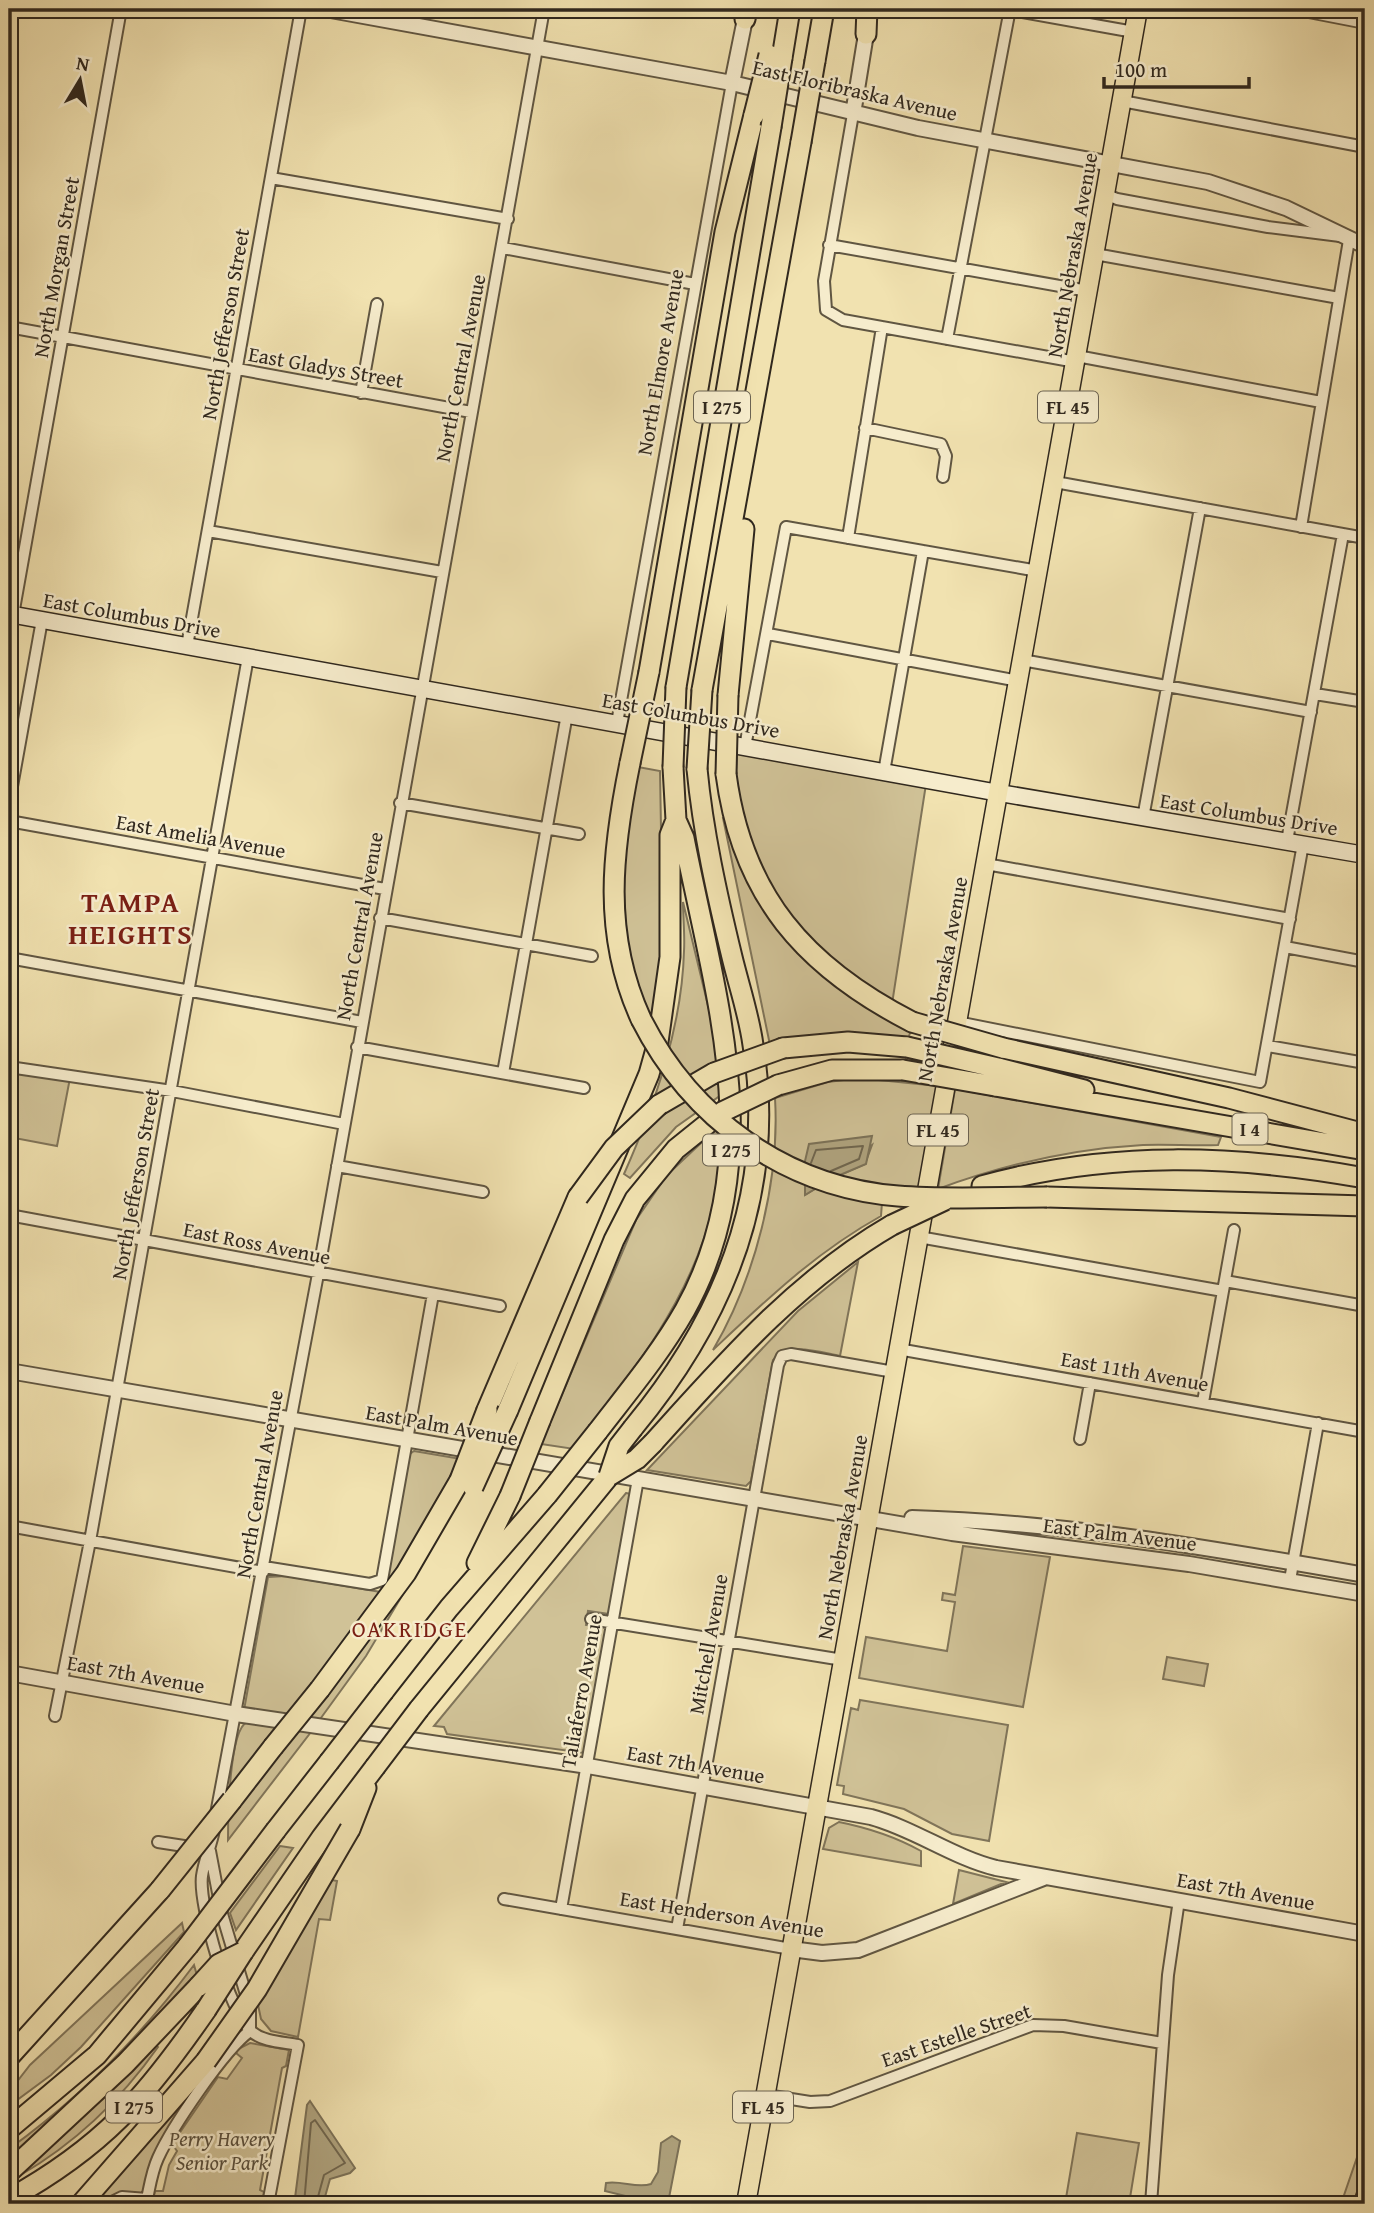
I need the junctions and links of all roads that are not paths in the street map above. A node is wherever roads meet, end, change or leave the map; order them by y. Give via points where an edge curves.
1 (121, 9) edge
2 (301, 9) edge
3 (325, 9) edge
4 (544, 9) edge
5 (783, 9) edge
6 (790, 9) edge
7 (824, 9) edge
8 (867, 9) edge
9 (873, 9) edge
10 (1007, 9) edge
11 (1138, 9) edge
12 (1293, 9) edge
13 (746, 12) edge
14 (1365, 23) edge
15 (1134, 32) junction
16 (866, 34) junction
17 (537, 47) junction
18 (776, 57) junction
19 (732, 83) junction
20 (1122, 101) junction
21 (853, 114) junction
22 (982, 140) junction
23 (1365, 147) edge
24 (1111, 162) junction
25 (271, 178) junction
26 (1105, 194) junction
27 (508, 219) junction
28 (1344, 238) junction
29 (829, 245) junction
30 (1365, 246) edge
31 (503, 248) junction
32 (1095, 254) junction
33 (959, 267) junction
34 (695, 284) junction
35 (1088, 291) junction
36 (1339, 298) junction
37 (377, 303) dead end
38 (9, 327) edge
39 (882, 327) junction
40 (63, 337) junction
41 (947, 339) junction
42 (1076, 359) junction
43 (236, 371) junction
44 (361, 393) junction
45 (1321, 402) junction
46 (471, 412) junction
47 (866, 428) junction
48 (745, 456) junction
49 (943, 477) dead end
50 (1055, 482) junction
51 (1200, 508) junction
52 (1301, 527) junction
53 (208, 531) junction
54 (1343, 534) junction
55 (848, 538) junction
56 (1365, 538) edge
57 (923, 551) junction
58 (1038, 571) junction
59 (442, 572) junction
60 (11, 615) edge
61 (42, 620) junction
62 (768, 634) junction
63 (187, 646) junction
64 (248, 657) junction
65 (904, 659) junction
66 (1022, 660) junction
67 (1019, 681) junction
68 (422, 688) junction
69 (1167, 688) junction
70 (1315, 694) junction
71 (1365, 702) edge
72 (1311, 712) junction
73 (567, 714) junction
74 (617, 723) junction
75 (745, 747) junction
76 (12, 764) edge
77 (884, 772) junction
78 (998, 793) junction
79 (9, 803) edge
80 (400, 803) junction
81 (1143, 818) junction
82 (676, 820) junction
83 (9, 821) edge
84 (548, 828) junction
85 (579, 834) dead end
86 (1295, 843) junction
87 (1365, 855) edge
88 (214, 858) junction
89 (986, 864) junction
90 (386, 889) junction
91 (380, 918) junction
92 (1290, 919) junction
93 (526, 943) junction
94 (1285, 947) junction
95 (592, 956) dead end
96 (9, 958) edge
97 (1365, 961) edge
98 (189, 991) junction
99 (362, 1022) junction
100 (957, 1023) junction
101 (1268, 1046) junction
102 (357, 1047) junction
103 (1365, 1063) edge
104 (9, 1067) edge
105 (503, 1073) junction
106 (997, 1077) junction
107 (584, 1088) dead end
108 (172, 1091) junction
109 (344, 1124) junction
110 (1365, 1133) edge
111 (1365, 1150) edge
112 (337, 1166) junction
113 (1365, 1178) edge
114 (482, 1192) dead end
115 (1365, 1206) edge
116 (9, 1216) edge
117 (1234, 1230) dead end
118 (919, 1237) junction
119 (145, 1241) junction
120 (318, 1274) junction
121 (1224, 1286) junction
122 (433, 1294) junction
123 (499, 1306) dead end
124 (1365, 1306) edge
125 (898, 1349) junction
126 (9, 1371) edge
127 (894, 1372) junction
128 (1090, 1383) junction
129 (117, 1390) junction
130 (1203, 1402) junction
131 (289, 1420) junction
132 (1318, 1423) junction
133 (1365, 1432) edge
134 (405, 1439) junction
135 (1080, 1439) dead end
136 (609, 1476) junction
137 (638, 1479) junction
138 (467, 1483) junction
139 (754, 1499) junction
140 (869, 1517) junction
141 (9, 1526) edge
142 (90, 1541) junction
143 (1293, 1563) junction
144 (264, 1569) junction
145 (1365, 1575) edge
146 (1290, 1580) junction
147 (1365, 1594) edge
148 (449, 1608) junction
149 (591, 1619) dead end
150 (613, 1622) junction
151 (728, 1641) junction
152 (843, 1661) junction
153 (9, 1673) edge
154 (61, 1682) junction
155 (236, 1714) junction
156 (55, 1716) dead end
157 (588, 1766) junction
158 (375, 1767) junction
159 (702, 1787) junction
160 (817, 1807) junction
161 (158, 1842) dead end
162 (210, 1850) junction
163 (1047, 1877) junction
164 (504, 1899) dead end
165 (1179, 1900) junction
166 (561, 1909) junction
167 (677, 1929) junction
168 (1365, 1934) edge
169 (791, 1949) junction
170 (243, 1952) junction
171 (88, 1970) junction
172 (241, 2018) junction
173 (250, 2031) junction
174 (9, 2036) edge
175 (239, 2041) junction
176 (1162, 2043) junction
177 (9, 2057) edge
178 (765, 2095) junction
179 (9, 2129) edge
180 (128, 2152) junction
181 (9, 2172) edge
182 (1365, 2195) edge
183 (9, 2199) edge
184 (67, 2204) edge
185 (81, 2204) edge
186 (108, 2204) edge
187 (268, 2204) edge
188 (746, 2204) edge
189 (1151, 2204) edge
190 (1362, 2204) edge

1 - 40 street, North Morgan Street
2 - 25 street, North Jefferson Street
3 - 17 street, East Floribraska Avenue
4 - 17 street, North Central Avenue
5 - 18 highway
6 - 18 highway, I 275
7 - 48 highway, I 275, bridge
8 - 16 highway
9 - 16 street
10 - 15 street
10 - 22 street
11 - 15 main road, North Nebraska Avenue / FL 45
12 - 14 street
13 - 19 street, North Elmore Avenue
15 - 20 main road, North Nebraska Avenue / FL 45
16 - 21 street
17 - 19 street, East Floribraska Avenue
17 - 27 street, North Central Avenue
18 - 82 highway, I 275, bridge via 771,127 676,687
18 - 115 highway, bridge via 754,115 725,232 616,839 612,892 621,966 641,1019 663,1059 700,1104 746,1142 795,1170 854,1190 896,1196 1126,1197
19 - 21 street, East Floribraska Avenue
19 - 34 street, North Elmore Avenue
20 - 23 street
20 - 24 main road, North Nebraska Avenue / FL 45
21 - 22 street, East Floribraska Avenue
21 - 29 street
22 - 24 street, East Floribraska Avenue
22 - 33 street
24 - 26 main road, North Nebraska Avenue / FL 45
24 - 28 street, East Floribraska Avenue via 1244,192
25 - 27 street
25 - 43 street, North Jefferson Street
26 - 28 street via 1268,228
26 - 32 main road, North Nebraska Avenue / FL 45
27 - 31 street, North Central Avenue
28 - 30 street, East Floribraska Avenue
28 - 36 street
29 - 33 street
29 - 39 street via 823,290 826,310 843,320
31 - 34 street
31 - 46 street, North Central Avenue
32 - 35 main road, North Nebraska Avenue / FL 45
32 - 36 street
33 - 35 street
33 - 41 street
34 - 74 street, North Elmore Avenue
35 - 42 main road, North Nebraska Avenue / FL 45
36 - 45 street
37 - 44 street
38 - 40 street, East Gladys Street
39 - 41 street
39 - 47 street
40 - 43 street, East Gladys Street
40 - 60 street, North Morgan Street
41 - 42 street
42 - 45 street
42 - 50 main road, North Nebraska Avenue / FL 45
43 - 44 street, East Gladys Street
43 - 53 street, North Jefferson Street
44 - 46 street, East Gladys Street
45 - 52 street
46 - 59 street, North Central Avenue
47 - 49 street via 942,444 946,456
47 - 55 street
48 - 110 highway, bridge via 746,504 728,695 726,774 745,856 768,902 817,961 912,1022 1003,1048
48 - 136 highway, I 275, bridge via 702,690 697,769 718,894 754,1045 757,1144 738,1247 713,1308 685,1361 619,1446
50 - 51 street
50 - 58 main road, North Nebraska Avenue / FL 45
51 - 52 street
51 - 69 street
52 - 54 street
53 - 59 street
53 - 63 street, North Jefferson Street
54 - 56 street
54 - 70 street
55 - 57 street
55 - 62 street via 786,527
57 - 58 street
57 - 65 street
58 - 66 main road, North Nebraska Avenue / FL 45
59 - 68 street, North Central Avenue
60 - 61 main road, East Columbus Drive
61 - 63 main road, East Columbus Drive
61 - 76 street
62 - 65 street
62 - 75 street
63 - 64 main road, East Columbus Drive
64 - 68 main road, East Columbus Drive
64 - 88 street, North Jefferson Street
65 - 67 street
65 - 77 street
66 - 67 main road, North Nebraska Avenue / FL 45
66 - 69 street
67 - 78 main road, North Nebraska Avenue / FL 45
68 - 73 main road, East Columbus Drive
68 - 80 street, North Central Avenue
69 - 72 street
69 - 81 street
70 - 71 street
70 - 72 street
72 - 86 street
73 - 74 main road, East Columbus Drive
73 - 84 street
74 - 75 main road, East Columbus Drive
75 - 77 main road, East Columbus Drive
76 - 79 street
77 - 78 main road, East Columbus Drive
78 - 81 main road, East Columbus Drive
78 - 89 main road, North Nebraska Avenue / FL 45
80 - 84 street
80 - 90 street, North Central Avenue
81 - 86 main road, East Columbus Drive
82 - 138 highway, bridge via 670,835 668,985 652,1064 508,1410
82 - 148 highway, I 275, bridge via 684,838 726,1039 730,1162 715,1235 685,1308 657,1354 547,1495
83 - 88 street, East Amelia Avenue
84 - 85 street
84 - 93 street
86 - 87 main road, East Columbus Drive
86 - 92 street
88 - 90 street, East Amelia Avenue
88 - 98 street, North Jefferson Street
89 - 92 street
89 - 100 main road, North Nebraska Avenue / FL 45
90 - 91 street, North Central Avenue
91 - 93 street
91 - 99 street, North Central Avenue
92 - 94 street
93 - 95 street
93 - 105 street
94 - 97 street
94 - 101 street
96 - 98 street
98 - 99 street
98 - 108 street, North Jefferson Street
99 - 102 street, North Central Avenue
100 - 101 street via 1260,1082
100 - 118 main road, North Nebraska Avenue / FL 45
101 - 103 street
102 - 105 street
102 - 109 street, North Central Avenue
104 - 108 street
105 - 107 street
106 - 111 highway, I 4 via 1135,1108
106 - 138 highway, bridge via 907,1047 848,1042 783,1048 714,1073 659,1105 601,1162 578,1197 487,1410
106 - 148 highway, bridge via 832,1070 778,1085 722,1112 676,1149 635,1199 614,1240 510,1496 482,1555
108 - 109 street
108 - 119 street, North Jefferson Street
109 - 112 street, North Central Avenue
112 - 114 street
112 - 120 street, North Central Avenue
113 - 136 highway, bridge via 1286,1165 1189,1158 1098,1163 982,1186 892,1225 830,1266 794,1296 637,1459
116 - 119 street, East Ross Avenue
117 - 121 street
118 - 121 street
118 - 125 main road, North Nebraska Avenue / FL 45
119 - 120 street, East Ross Avenue
119 - 129 street, North Jefferson Street
120 - 122 street, East Ross Avenue
120 - 131 street, North Central Avenue
121 - 124 street
121 - 130 street
122 - 123 street, East Ross Avenue
122 - 134 street
125 - 127 main road, North Nebraska Avenue / FL 45
125 - 128 street, East 11th Avenue
126 - 129 street, East Palm Avenue
127 - 139 street, Mitchell Avenue via 782,1356
127 - 140 main road, North Nebraska Avenue / FL 45
128 - 130 street, East 11th Avenue
128 - 135 street
129 - 131 street, East Palm Avenue
129 - 142 street, North Jefferson Street
130 - 132 street, East 11th Avenue
131 - 134 street, East Palm Avenue
131 - 144 street, North Central Avenue
132 - 133 street, East 11th Avenue
132 - 143 street
134 - 137 street, East Palm Avenue
134 - 144 street via 382,1580 370,1584
136 - 158 highway, I 275, bridge
137 - 139 street, East Palm Avenue
137 - 150 street, Taliaferro Avenue
138 - 171 highway, bridge via 419,1569 160,1890
139 - 140 street, East Palm Avenue
139 - 151 street, Mitchell Avenue
140 - 143 street, East Palm Avenue via 1064,1530
140 - 146 street, East Palm Avenue via 952,1533
140 - 152 main road, North Nebraska Avenue / FL 45
141 - 142 street
142 - 144 street
142 - 154 street, North Jefferson Street
143 - 145 street, East Palm Avenue
143 - 146 street
144 - 155 street, North Central Avenue
146 - 147 street, East Palm Avenue
148 - 179 highway, I 275, bridge via 123,2027 68,2082
149 - 150 street
150 - 151 street
150 - 157 street, Taliaferro Avenue
151 - 152 street
151 - 159 street, Mitchell Avenue
152 - 160 main road, North Nebraska Avenue / FL 45
153 - 154 street, East 7th Avenue
154 - 155 street, East 7th Avenue
154 - 156 street, North Jefferson Street
155 - 157 street, East 7th Avenue
155 - 162 street, North Central Avenue
157 - 159 street, East 7th Avenue
157 - 166 street, Taliaferro Avenue
158 - 170 highway, I 275
158 - 180 highway, bridge via 350,1829 257,1989 206,2062
159 - 160 street, East 7th Avenue
159 - 167 street, Mitchell Avenue
160 - 163 street, East 7th Avenue via 889,1822 980,1864
160 - 169 main road, North Nebraska Avenue / FL 45
161 - 162 street
162 - 172 street, North Central Avenue via 202,1875 204,1908
162 - 173 street, North Central Avenue via 222,1914 250,2008
163 - 165 street, East 7th Avenue
163 - 169 street, East Henderson Avenue via 858,1950 822,1953
164 - 166 street, East Henderson Avenue
165 - 168 street, East 7th Avenue
165 - 176 street
166 - 167 street, East Henderson Avenue
167 - 169 street, East Henderson Avenue
169 - 178 main road, North Nebraska Avenue / FL 45
170 - 181 highway, bridge via 219,1964 125,2064
170 - 183 highway, I 275, bridge via 135,2105 89,2147
171 - 174 highway
171 - 177 highway
172 - 173 street, North Central Avenue
172 - 175 street
173 - 175 street
173 - 187 street via 298,2045
175 - 186 street via 166,2142 147,2199 122,2197
176 - 178 street, East Estelle Street via 1041,2024 830,2101
176 - 189 street
178 - 188 main road, North Nebraska Avenue / FL 45
180 - 184 highway
180 - 185 highway
182 - 190 main road

